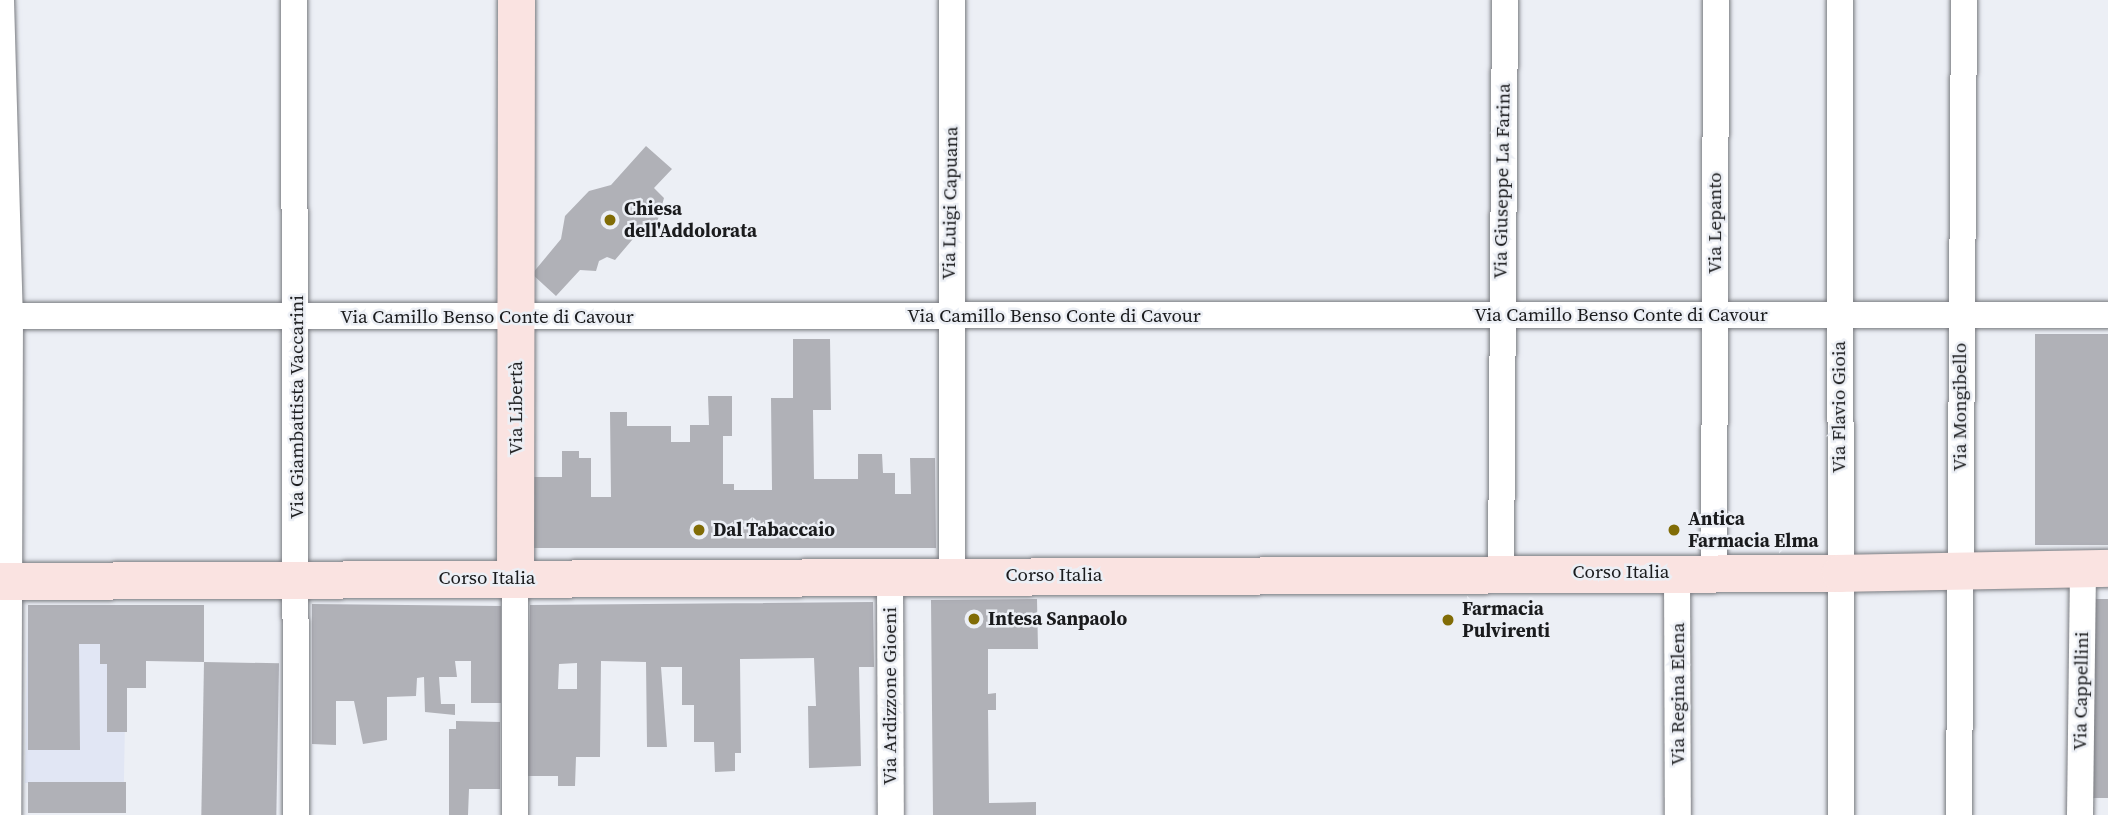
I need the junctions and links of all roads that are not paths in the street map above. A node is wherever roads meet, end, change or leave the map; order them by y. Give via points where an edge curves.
1 (1, 0) edge
2 (294, 0) edge
3 (516, 0) edge
4 (952, 0) edge
5 (1505, 0) edge
6 (1716, 0) edge
7 (1840, 0) edge
8 (1964, 0) edge
9 (1961, 313) junction
10 (1715, 314) junction
11 (1838, 314) junction
12 (2108, 315) edge
13 (5, 316) edge
14 (949, 316) junction
15 (1501, 316) junction
16 (298, 317) junction
17 (516, 318) junction
18 (2095, 568) edge
19 (1677, 572) junction
20 (1714, 572) junction
21 (1960, 572) junction
22 (1501, 573) junction
23 (1840, 573) junction
24 (952, 575) junction
25 (890, 577) junction
26 (296, 578) junction
27 (515, 578) junction
28 (3, 581) edge
29 (8, 815) edge
30 (296, 815) edge
31 (515, 815) edge
32 (891, 815) edge
33 (1678, 815) edge
34 (1841, 815) edge
35 (1959, 815) edge
36 (2080, 815) edge

1 - 13 street
2 - 16 street, Via Giambattista Vaccarini
3 - 17 street, Via Libertà
4 - 14 street, Via Luigi Capuana
5 - 15 street, Via Giuseppe La Farina
6 - 10 street, Via Lepanto
7 - 11 street, Via Flavio Gioia
8 - 9 street, Via Mongibello
9 - 11 street, Via Camillo Benso Conte di Cavour
9 - 12 street, Via Camillo Benso Conte di Cavour
9 - 21 street, Via Mongibello
10 - 11 street, Via Camillo Benso Conte di Cavour
10 - 15 street, Via Camillo Benso Conte di Cavour
10 - 20 street, Via Lepanto
11 - 23 street, Via Flavio Gioia
13 - 16 street, Via Camillo Benso Conte di Cavour
13 - 28 street
14 - 15 street, Via Camillo Benso Conte di Cavour
14 - 17 street, Via Camillo Benso Conte di Cavour
14 - 24 street, Via Luigi Capuana
15 - 22 street, Via Giuseppe La Farina
16 - 17 street, Via Camillo Benso Conte di Cavour
16 - 26 street, Via Giambattista Vaccarini
17 - 27 street, Via Libertà
18 - 21 street, Corso Italia
18 - 36 street, Via Cappellini
19 - 20 street, Corso Italia
19 - 22 street, Corso Italia
19 - 33 street, Via Regina Elena
20 - 23 street, Corso Italia
21 - 23 street, Corso Italia
21 - 35 street, Via Mongibello
22 - 24 street, Corso Italia
23 - 34 street, Via Flavio Gioia
24 - 25 street, Corso Italia
25 - 27 street, Corso Italia
25 - 32 street, Via Ardizzone Gioeni
26 - 27 street, Corso Italia
26 - 28 street, Corso Italia
26 - 30 street, Via Giambattista Vaccarini
27 - 31 street, Via Libertà
28 - 29 street

